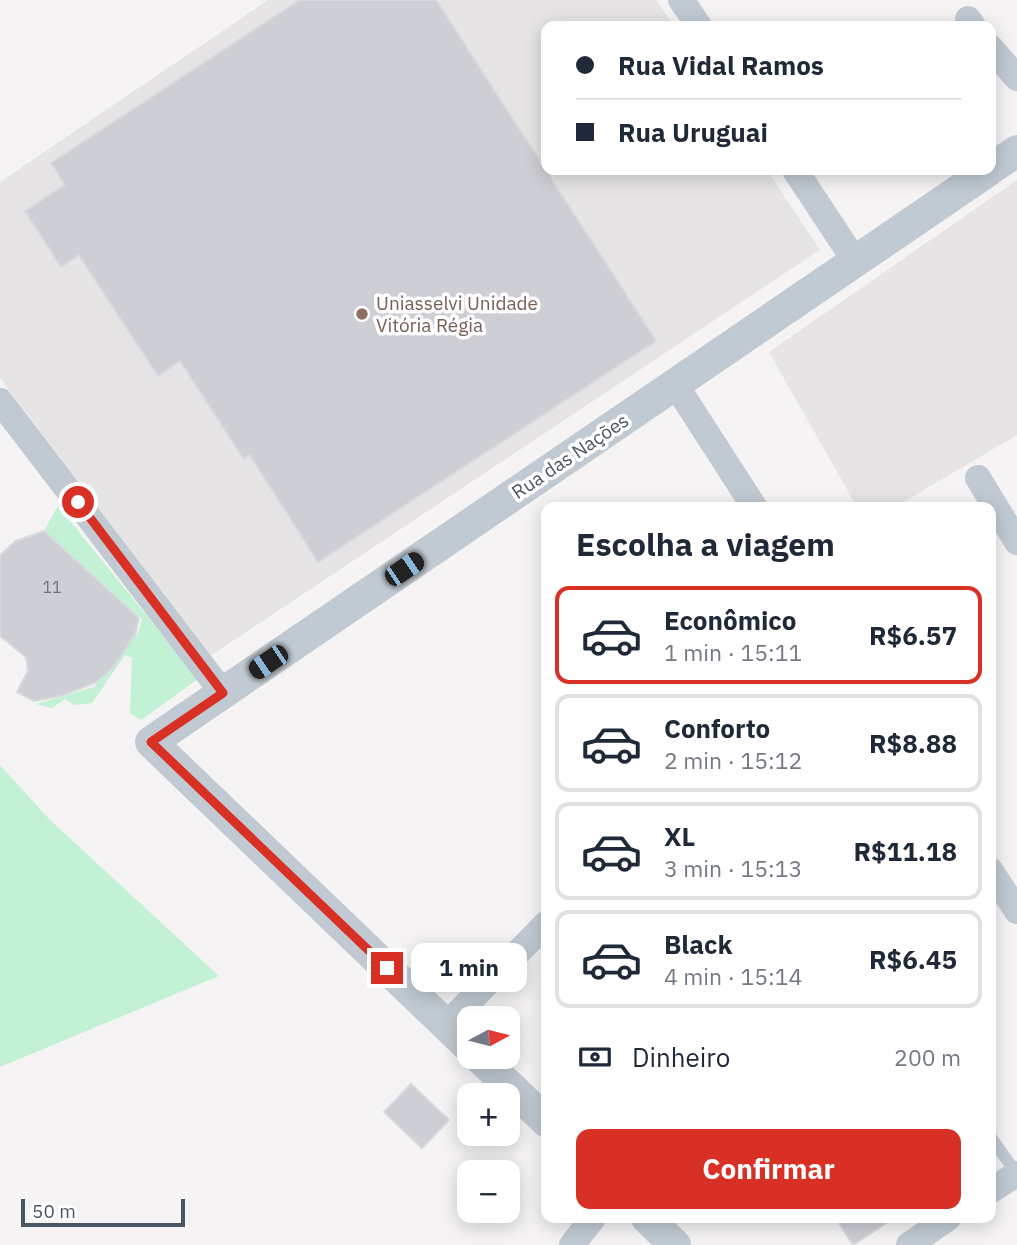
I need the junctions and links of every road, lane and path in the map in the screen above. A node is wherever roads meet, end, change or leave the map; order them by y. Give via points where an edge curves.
1 (681, 0) edge
2 (696, 21) edge
3 (996, 54) edge
4 (1017, 78) edge
5 (1017, 151) edge
6 (996, 165) edge
7 (798, 175) edge
8 (981, 175) edge
9 (855, 261) junction
10 (675, 384) junction
11 (0, 401) edge
12 (978, 478) dead end
13 (751, 502) edge
14 (993, 502) edge
15 (996, 507) edge
16 (1017, 541) edge
17 (223, 693) junction
18 (996, 879) edge
19 (1017, 911) edge
20 (541, 929) edge
21 (446, 1025) junction
22 (457, 1036) edge
23 (492, 1069) edge
24 (541, 1116) edge
25 (996, 1144) edge
26 (1017, 1174) edge
27 (996, 1187) edge
28 (589, 1223) edge
29 (652, 1223) edge
30 (941, 1223) edge
31 (572, 1245) edge
32 (675, 1245) edge
33 (909, 1245) edge

1 - 2 street
3 - 4 street
5 - 6 street, Rua das Nações
7 - 9 street
8 - 9 street, Rua das Nações
9 - 10 street, Rua das Nações
10 - 13 street
10 - 17 street, Rua das Nações
11 - 17 street
12 - 14 street
15 - 16 street
17 - 21 street, Rua das Nações via 151,742
18 - 19 street
20 - 21 street
21 - 22 street
23 - 24 street
25 - 26 lane
26 - 27 street
28 - 31 street
29 - 32 street
30 - 33 street

